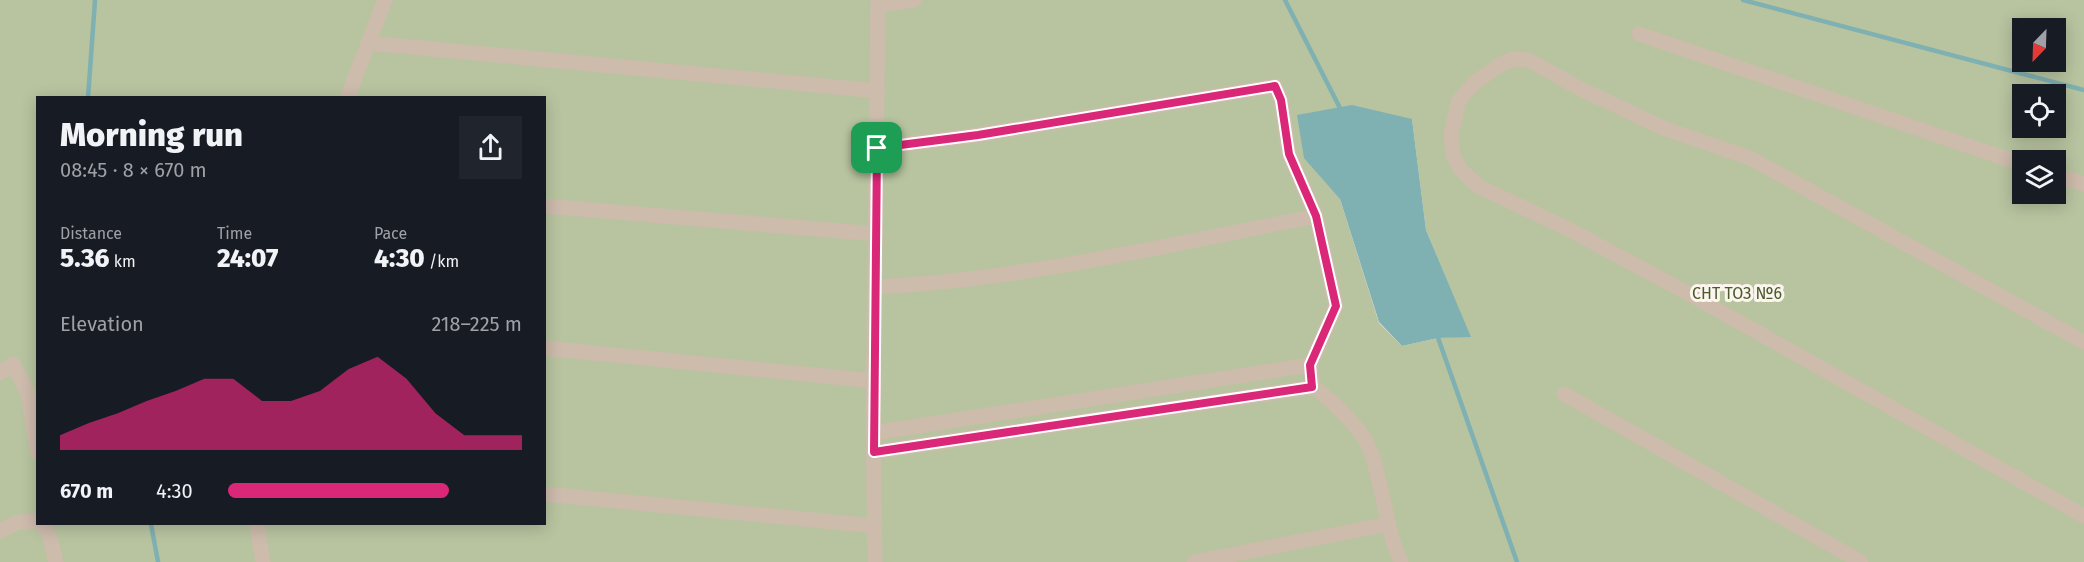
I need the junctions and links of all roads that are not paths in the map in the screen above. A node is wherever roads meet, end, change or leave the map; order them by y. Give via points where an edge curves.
1 (384, 0) edge
2 (914, 0) edge
3 (878, 2) edge
4 (1639, 34) dead end
5 (369, 43) junction
6 (878, 91) junction
7 (348, 96) edge
8 (877, 148) junction
9 (2012, 161) edge
10 (2066, 178) edge
11 (2084, 184) edge
12 (546, 206) edge
13 (1316, 216) junction
14 (876, 234) junction
15 (876, 287) junction
16 (2084, 342) edge
17 (546, 348) edge
18 (1310, 365) junction
19 (0, 373) edge
20 (874, 381) junction
21 (1312, 387) junction
22 (1564, 394) dead end
23 (873, 433) junction
24 (36, 442) edge
25 (874, 452) junction
26 (546, 494) edge
27 (2084, 516) edge
28 (36, 520) edge
29 (1389, 524) junction
30 (42, 525) edge
31 (257, 525) edge
32 (874, 526) junction
33 (0, 531) edge
34 (56, 562) edge
35 (262, 562) edge
36 (875, 562) edge
37 (1194, 562) edge
38 (1401, 562) edge
39 (1861, 562) edge

1 - 5 street
2 - 3 street
3 - 6 street
4 - 9 street
5 - 6 street
5 - 7 street
6 - 8 street
8 - 13 street via 1275,86 1281,100 1289,154
8 - 14 street
10 - 11 street
12 - 14 street
13 - 15 street via 1072,262 930,284
13 - 18 street via 1336,306
14 - 15 street
15 - 20 street
16 - 27 street via 1750,158 1664,128 1529,60 1512,59 1501,64 1474,83 1460,100 1451,134 1453,155 1460,169 1478,186 1693,296
17 - 20 street
18 - 21 street
18 - 23 street
19 - 24 street via 13,364 27,391
20 - 23 street
21 - 25 street
21 - 29 street via 1368,444
22 - 39 street
23 - 25 street
25 - 32 street
26 - 32 street
28 - 33 street via 18,522
29 - 37 street
29 - 38 street
30 - 34 street via 49,534
31 - 35 street
32 - 36 street

